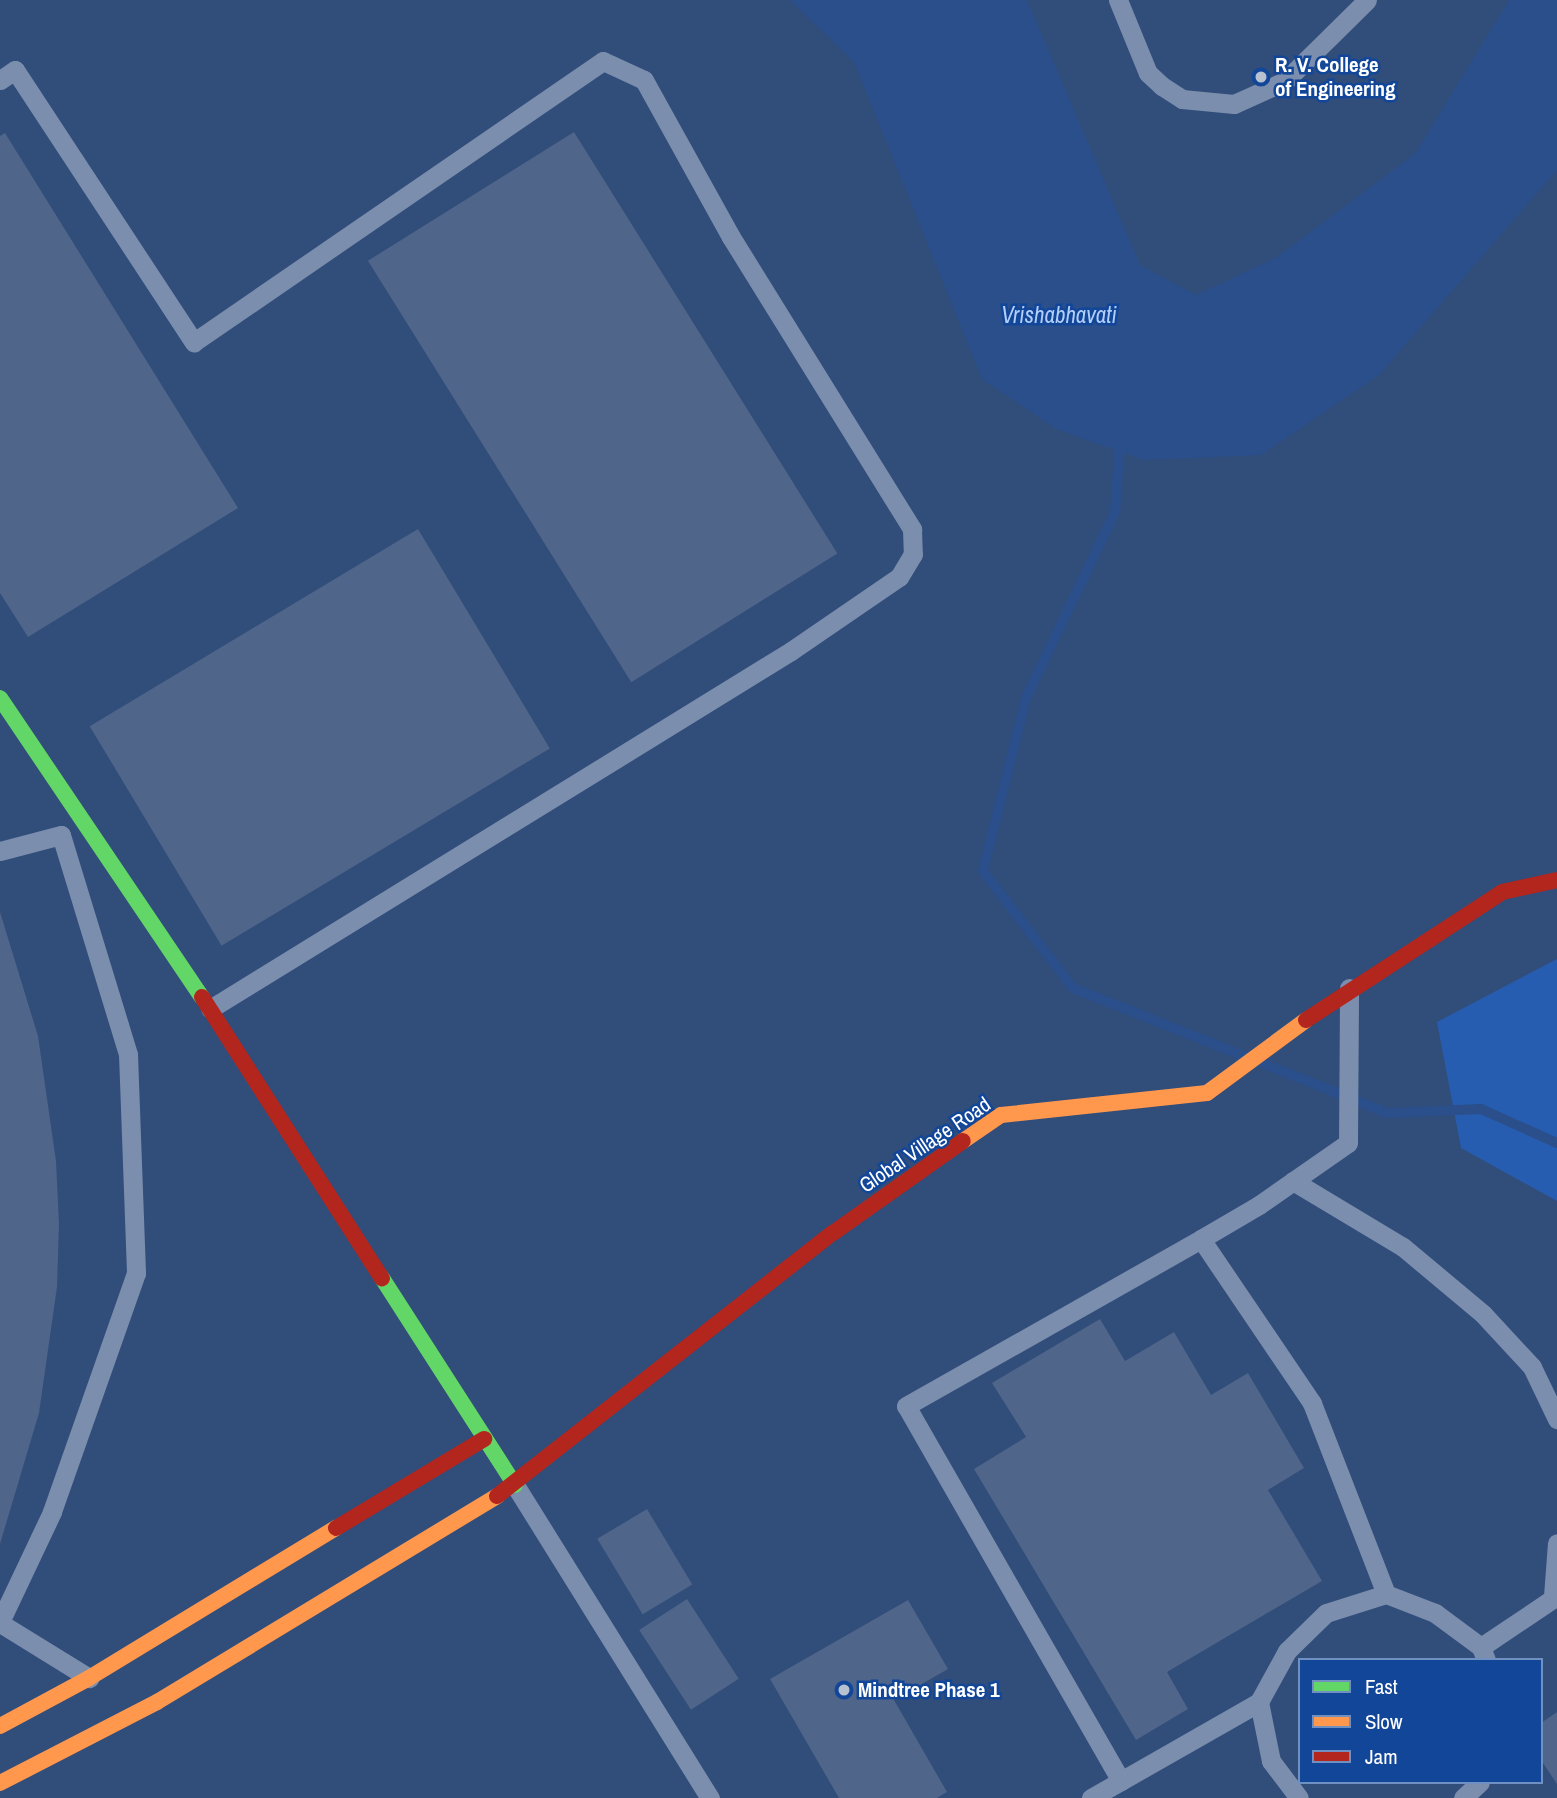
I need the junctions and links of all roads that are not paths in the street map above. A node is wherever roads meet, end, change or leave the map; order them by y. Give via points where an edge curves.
1 (1118, 0) edge
2 (1367, 0) edge
3 (0, 80) edge
4 (0, 698) edge
5 (0, 851) edge
6 (1557, 880) edge
7 (1349, 988) junction
8 (210, 1009) junction
9 (1293, 1181) junction
10 (1201, 1239) junction
11 (1557, 1419) edge
12 (484, 1439) junction
13 (515, 1485) junction
14 (1557, 1543) edge
15 (1386, 1594) junction
16 (1555, 1596) edge
17 (0, 1623) edge
18 (1484, 1653) edge
19 (89, 1678) junction
20 (1259, 1702) junction
21 (0, 1726) edge
22 (1121, 1781) junction
23 (0, 1783) edge
24 (1478, 1784) edge
25 (710, 1798) edge
26 (1091, 1798) edge
27 (1299, 1798) edge
28 (1462, 1798) edge

1 - 2 lane via 1148,73 1162,86 1182,99 1234,104 1285,81
3 - 8 lane via 15,70 194,342 603,61 644,80 732,237 912,529 913,554 899,577 856,607
4 - 8 street
5 - 17 lane via 61,835 128,1054 136,1273 52,1512
6 - 7 street, Global Village Road via 1502,892
7 - 9 lane via 1348,1143
7 - 13 street, Global Village Road via 1207,1093 1000,1115 833,1233
8 - 12 street via 455,1386
9 - 10 lane
9 - 11 lane via 1403,1247 1483,1314 1532,1367
10 - 15 lane via 1312,1403
10 - 22 lane via 906,1406
12 - 13 street
12 - 19 street
13 - 23 street, Global Village Road via 157,1702
13 - 25 lane
14 - 16 lane
15 - 18 lane via 1435,1614
15 - 20 lane via 1326,1613 1287,1651
16 - 18 lane
17 - 19 lane
19 - 21 street
20 - 22 lane
20 - 27 lane via 1271,1761
22 - 26 lane
24 - 28 lane

